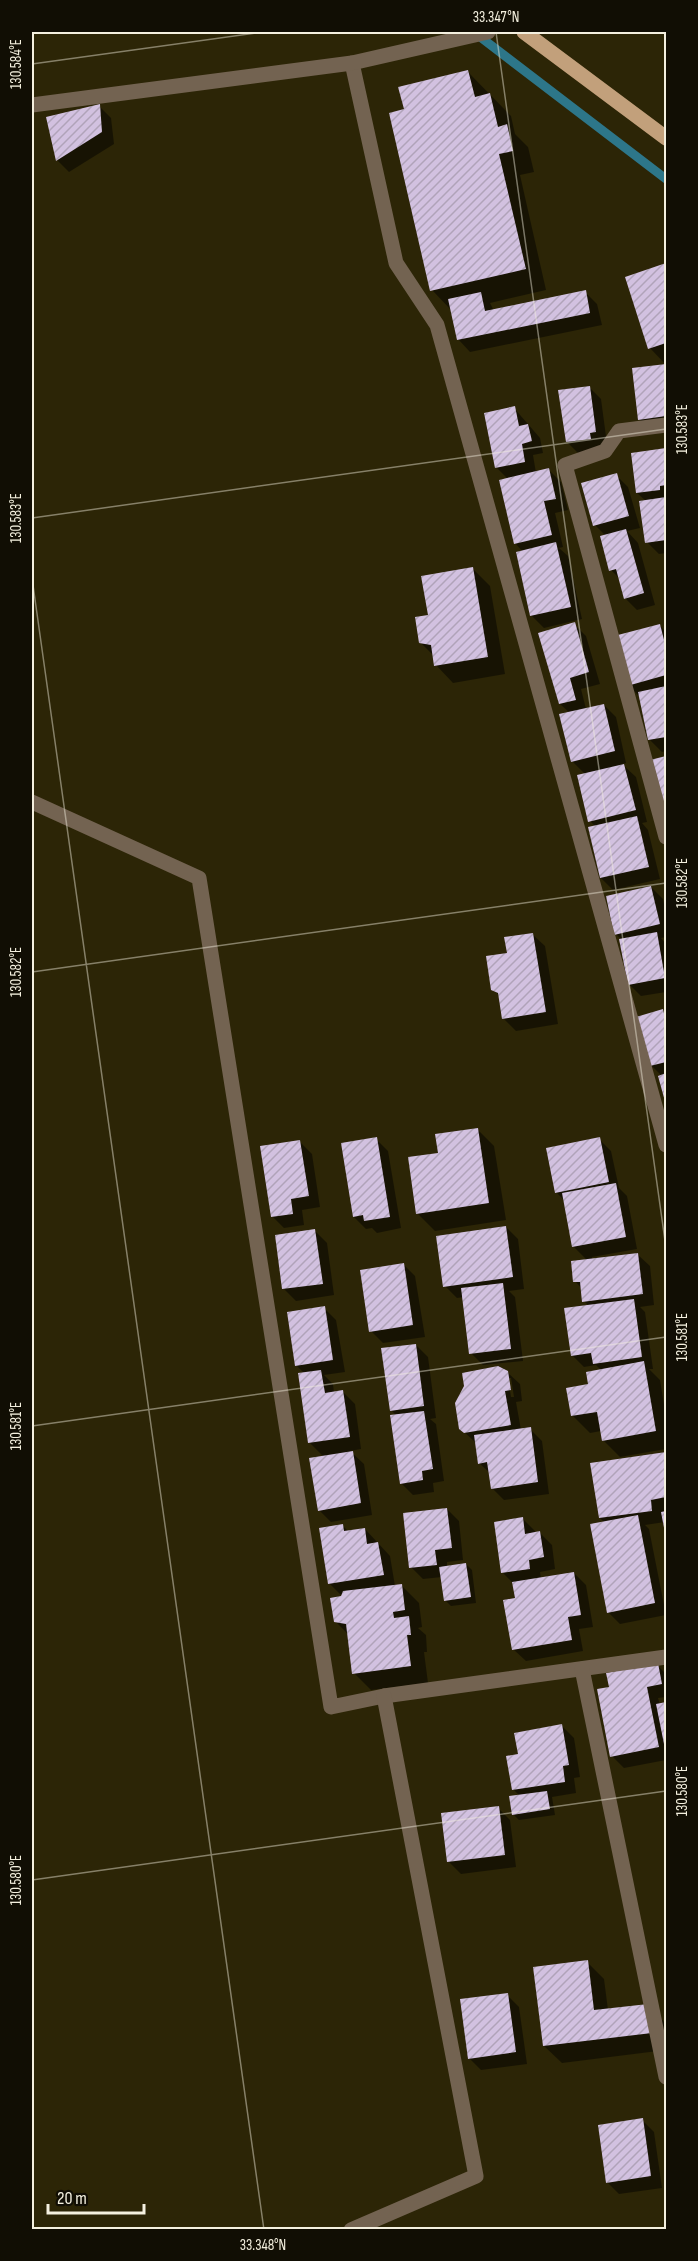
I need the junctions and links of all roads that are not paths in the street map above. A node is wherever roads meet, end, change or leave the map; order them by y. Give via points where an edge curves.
1 (488, 32) edge
2 (524, 32) edge
3 (352, 63) junction
4 (32, 105) edge
5 (666, 138) edge
6 (666, 425) edge
7 (32, 802) edge
8 (666, 837) edge
9 (666, 1144) edge
10 (666, 1657) edge
11 (582, 1669) junction
12 (384, 1696) junction
13 (666, 2077) edge
14 (351, 2229) edge

1 - 3 street
2 - 5 main road
3 - 4 street
3 - 9 street via 396,263 437,325
6 - 8 street via 619,431 605,451 565,465
7 - 12 street via 199,878 331,1707
10 - 11 street
11 - 12 street
11 - 13 street
12 - 14 street via 476,2176

